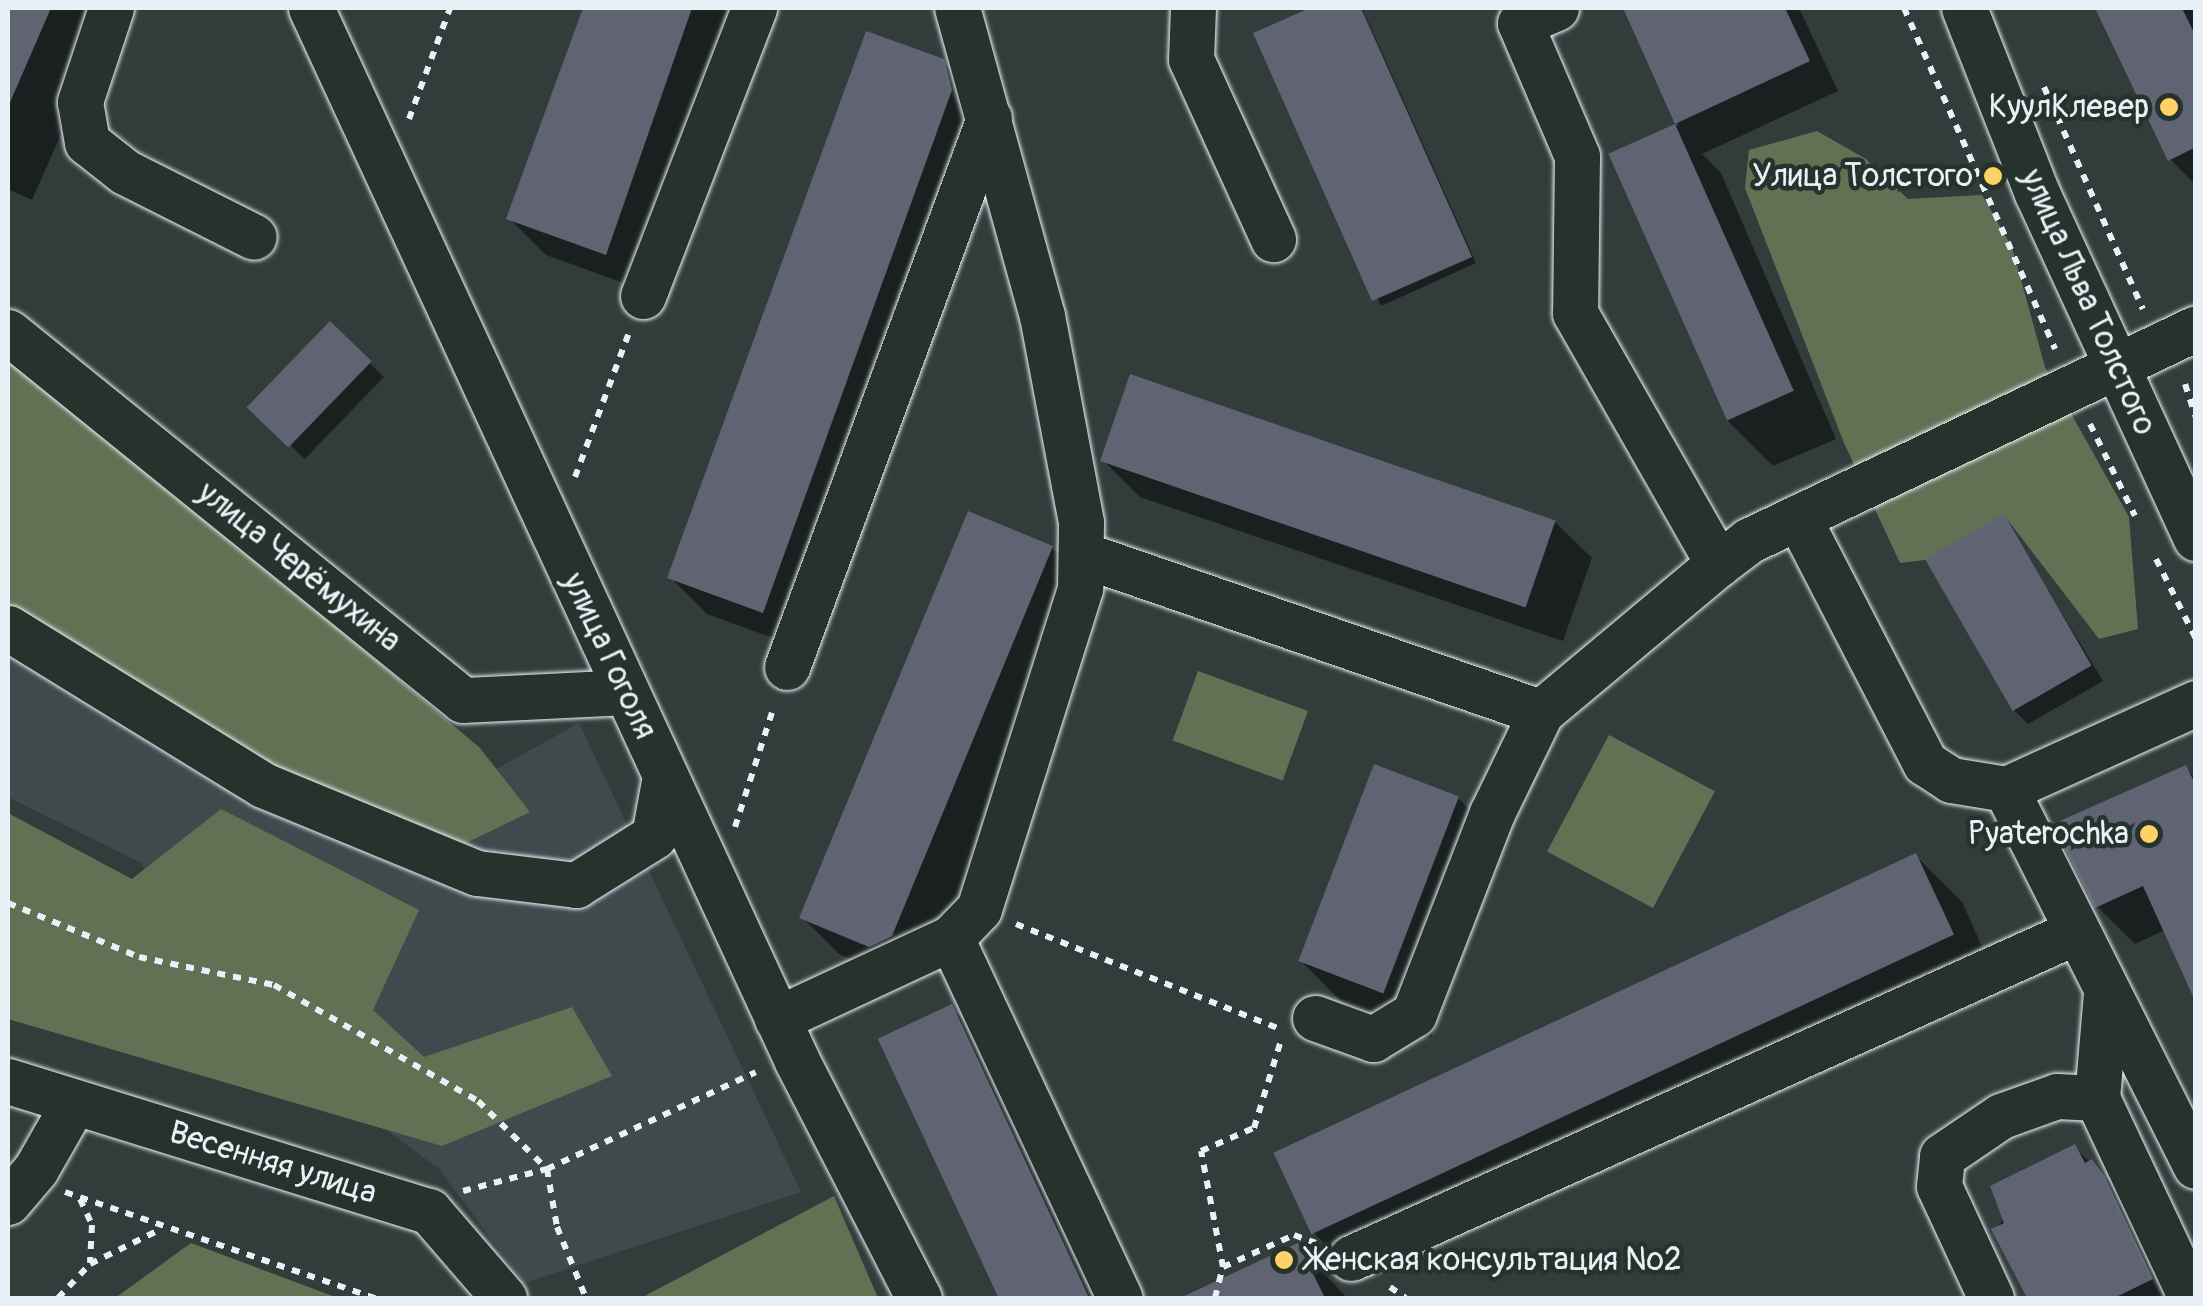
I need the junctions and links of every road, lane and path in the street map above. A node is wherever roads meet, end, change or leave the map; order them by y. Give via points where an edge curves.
1 (111, 8) edge
2 (311, 8) edge
3 (450, 8) edge
4 (754, 8) edge
5 (957, 8) edge
6 (1193, 8) edge
7 (1904, 8) edge
8 (1964, 8) edge
9 (1529, 13) edge
10 (2040, 76) dead end
11 (1940, 97) dead end
12 (989, 118) junction
13 (405, 130) dead end
14 (254, 236) dead end
15 (1273, 239) dead end
16 (643, 296) joint
17 (8, 332) edge
18 (2177, 337) edge
19 (2114, 368) junction
20 (2196, 379) edge
21 (2196, 417) edge
22 (571, 488) dead end
23 (1798, 517) junction
24 (2196, 538) edge
25 (1084, 555) junction
26 (1718, 564) junction
27 (8, 628) edge
28 (787, 666) joint
29 (626, 692) junction
30 (2196, 703) edge
31 (1541, 712) junction
32 (665, 776) junction
33 (2006, 789) junction
34 (734, 830) dead end
35 (8, 903) edge
36 (965, 924) junction
37 (2074, 932) junction
38 (2106, 993) junction
39 (1314, 1018) dead end
40 (786, 1036) junction
41 (8, 1082) edge
42 (2096, 1098) junction
43 (74, 1102) junction
44 (2196, 1166) edge
45 (547, 1169) junction
46 (18, 1190) edge
47 (79, 1198) junction
48 (429, 1211) junction
49 (161, 1229) junction
50 (1350, 1258) joint
51 (90, 1264) junction
52 (1224, 1268) junction
53 (58, 1298) edge
54 (375, 1298) edge
55 (504, 1298) edge
56 (586, 1298) edge
57 (919, 1298) edge
58 (1120, 1298) edge
59 (1215, 1298) edge
60 (1991, 1298) edge
61 (2191, 1298) edge

1 - 14 street via 80,102 86,142 125,172
2 - 29 street, улица Гоголя
3 - 13 path
4 - 16 street
5 - 12 street
6 - 15 street via 1191,59
7 - 11 path
8 - 19 street, улица Льва Толстого
9 - 26 street via 1578,156 1574,313
10 - 18 path
12 - 25 street via 1042,316
12 - 28 street
16 - 22 path
17 - 29 street, улица Черёмухина via 463,700
18 - 19 street
19 - 23 street
19 - 24 street, улица Льва Толстого
20 - 21 path via 2181,386
23 - 26 street
23 - 33 street via 1925,763 1951,780
25 - 31 street
25 - 36 street via 1080,588
26 - 31 street
27 - 32 street via 263,785 477,873 576,884 654,836
28 - 34 path
29 - 32 street, улица Гоголя
30 - 33 street
31 - 39 street via 1492,813 1414,1014 1374,1039
32 - 40 street, улица Гоголя
33 - 37 street
35 - 45 path via 140,957 274,985 478,1101
36 - 40 street
36 - 52 path via 1284,1030 1254,1128 1201,1151
36 - 58 street
37 - 38 street
37 - 50 street
38 - 42 street
38 - 44 street
40 - 45 path
40 - 57 street, улица Гоголя
41 - 43 street, Весенняя улица
42 - 60 street via 2057,1096 2001,1116 1942,1156 1939,1186
42 - 61 street
43 - 46 street
43 - 48 street, Весенняя улица
45 - 48 path via 440,1198
45 - 56 path via 556,1227
46 - 47 path
47 - 49 path
47 - 51 path via 92,1225
48 - 55 street
49 - 51 path
49 - 54 path
50 - 52 path via 1294,1235
51 - 53 path
52 - 59 path

